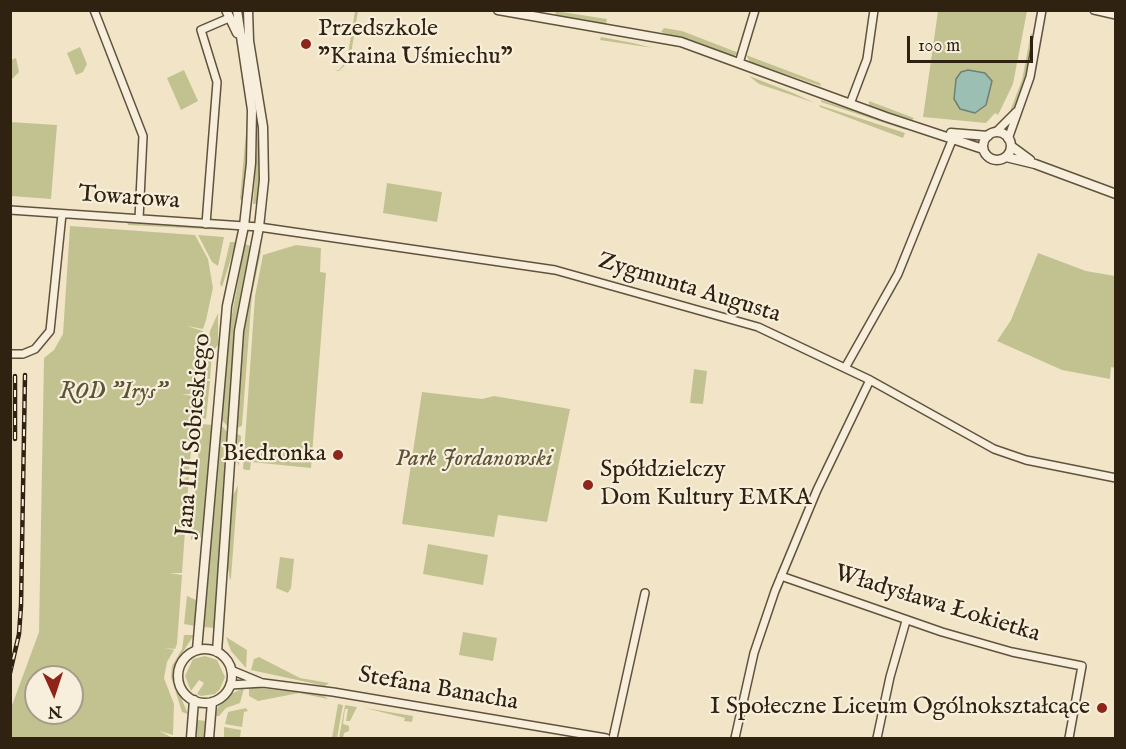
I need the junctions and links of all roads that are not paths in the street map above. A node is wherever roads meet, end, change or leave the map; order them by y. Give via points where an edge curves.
1 (94, 10) edge
2 (237, 10) edge
3 (248, 10) edge
4 (498, 10) edge
5 (755, 10) edge
6 (874, 10) edge
7 (1042, 10) edge
8 (1094, 10) edge
9 (228, 14) edge
10 (1116, 15) edge
11 (240, 38) junction
12 (739, 63) junction
13 (850, 104) junction
14 (1018, 110) junction
15 (939, 132) junction
16 (992, 134) junction
17 (953, 138) junction
18 (1009, 142) junction
19 (984, 149) junction
20 (1006, 157) junction
21 (1035, 164) junction
22 (1116, 194) edge
23 (10, 210) edge
24 (62, 214) junction
25 (139, 219) junction
26 (206, 224) junction
27 (244, 226) junction
28 (259, 228) junction
29 (10, 354) edge
30 (845, 368) junction
31 (870, 380) junction
32 (1116, 478) edge
33 (781, 576) junction
34 (645, 593) dead end
35 (906, 621) junction
36 (197, 650) junction
37 (217, 652) junction
38 (231, 670) junction
39 (262, 682) junction
40 (230, 685) junction
41 (194, 700) junction
42 (212, 702) junction
43 (191, 738) edge
44 (209, 738) edge
45 (606, 738) edge
46 (613, 738) edge
47 (735, 738) edge
48 (877, 738) edge
49 (1069, 738) edge

1 - 25 street via 143,135
2 - 11 street, Jana III Sobieskiego
3 - 28 street, Jana III Sobieskiego via 263,127 264,180
4 - 12 street via 674,41
5 - 12 street
6 - 13 street via 867,59
7 - 14 street via 1030,77
8 - 10 street
9 - 11 street, Jana III Sobieskiego
9 - 26 street via 201,30 217,82
11 - 27 street, Jana III Sobieskiego via 252,110 250,184
12 - 13 street
13 - 15 street
14 - 16 street
14 - 18 street
15 - 16 street
15 - 17 street
16 - 18 street
16 - 19 street
17 - 19 street
17 - 30 street via 898,274
18 - 20 street
18 - 21 street
19 - 20 street via 993,159
20 - 21 street
21 - 22 street
23 - 24 street, Towarowa
24 - 25 street, Towarowa
24 - 29 street via 50,331 35,349
25 - 26 street, Towarowa
26 - 27 street, Towarowa
27 - 28 street
27 - 36 street, Jana III Sobieskiego via 227,306
28 - 30 street, Zygmunta Augusta via 555,270 758,327
28 - 37 street, Jana III Sobieskiego via 239,331
30 - 31 street, Zygmunta Augusta
31 - 32 street, Zygmunta Augusta via 996,450
31 - 33 street
33 - 35 street, Władysława Łokietka
33 - 47 street via 754,652
34 - 46 street
35 - 48 street
35 - 49 street, Władysława Łokietka via 997,648 1082,666
36 - 37 street
36 - 41 street via 184,659 178,673 183,691
37 - 38 street
38 - 39 street, Stefana Banacha
38 - 40 street
39 - 40 street, Stefana Banacha
39 - 45 street, Stefana Banacha
40 - 42 street
41 - 42 street
41 - 43 street
42 - 44 street

